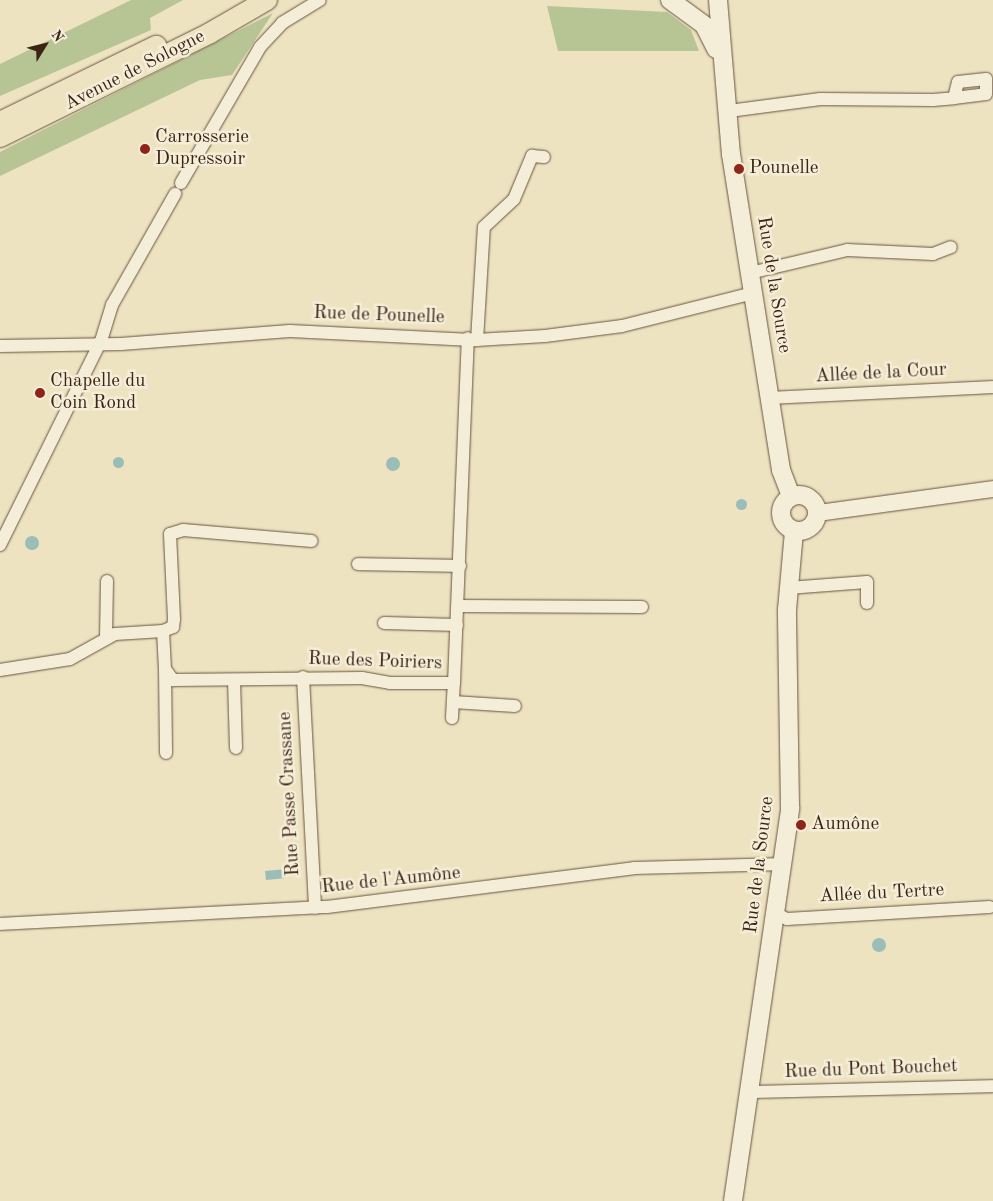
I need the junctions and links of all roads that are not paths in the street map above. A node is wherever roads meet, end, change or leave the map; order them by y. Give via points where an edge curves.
1 (241, 0) edge
2 (267, 0) edge
3 (320, 0) edge
4 (670, 0) edge
5 (718, 0) edge
6 (686, 6) edge
7 (726, 78) junction
8 (954, 98) dead end
9 (729, 111) junction
10 (0, 122) edge
11 (0, 137) edge
12 (544, 157) dead end
13 (182, 183) dead end
14 (175, 194) dead end
15 (951, 247) dead end
16 (750, 273) junction
17 (753, 293) junction
18 (473, 339) junction
19 (100, 341) junction
20 (0, 346) edge
21 (993, 387) edge
22 (770, 398) junction
23 (993, 489) edge
24 (791, 496) junction
25 (818, 513) junction
26 (794, 531) junction
27 (312, 541) dead end
28 (0, 545) edge
29 (358, 564) dead end
30 (460, 566) junction
31 (106, 581) dead end
32 (788, 588) junction
33 (867, 604) dead end
34 (458, 606) junction
35 (642, 607) dead end
36 (384, 622) dead end
37 (457, 625) junction
38 (163, 632) junction
39 (106, 638) junction
40 (0, 670) edge
41 (165, 670) junction
42 (303, 677) junction
43 (234, 680) junction
44 (454, 683) junction
45 (453, 702) junction
46 (515, 706) dead end
47 (452, 718) dead end
48 (236, 748) dead end
49 (166, 753) dead end
50 (785, 864) junction
51 (990, 907) dead end
52 (315, 908) junction
53 (777, 914) junction
54 (0, 924) edge
55 (993, 1086) edge
56 (749, 1092) junction
57 (733, 1201) edge

1 - 10 main road, Avenue de Sologne
2 - 11 main road, Avenue de Sologne via 202,38
3 - 13 street via 282,23 260,47
4 - 6 main road, Rue de la Source
5 - 6 main road via 714,12 704,18
5 - 7 main road, Rue de la Source
6 - 7 main road, Rue de la Source via 708,32
7 - 9 main road, Rue de la Source
8 - 9 street via 820,99
9 - 16 main road, Rue de la Source
12 - 18 street, Rue des Poiriers via 532,156 514,199 484,227
14 - 19 street via 112,304
15 - 16 street via 933,254 847,250
16 - 17 main road, Rue de la Source
17 - 18 street, Rue de Pounelle via 622,326
17 - 22 main road, Rue de la Source
18 - 19 street, Rue de Pounelle via 290,331 121,344
18 - 30 street, Rue des Poiriers
19 - 20 street, Rue de Pounelle
19 - 28 street
21 - 22 street, Allée de la Cour
22 - 24 main road, Rue de la Source via 781,470
23 - 25 street
24 - 25 main road via 808,497
24 - 26 main road via 780,514
25 - 26 main road via 810,527
26 - 32 main road, Rue de la Source
27 - 38 street via 183,530 170,534 174,619 173,627
29 - 30 street
30 - 34 street, Rue des Poiriers
31 - 39 street
32 - 33 street via 867,582
32 - 50 main road, Rue de la Source via 790,808
34 - 35 street
34 - 37 street, Rue des Poiriers
36 - 37 street
37 - 44 street, Rue des Poiriers
38 - 39 street via 131,631
38 - 41 street
39 - 40 street via 70,658
41 - 43 street, Rue des Poiriers via 173,680 186,682
41 - 49 street
42 - 43 street, Rue des Poiriers
42 - 44 street, Rue des Poiriers
42 - 52 street, Rue Passe Crassane
43 - 48 street
44 - 45 street
45 - 46 street
45 - 47 street
50 - 52 street, Rue de l'Aumône via 634,868 420,898
50 - 53 main road, Rue de la Source
51 - 53 street, Allée du Tertre via 788,919
52 - 54 street, Rue de l'Aumône
53 - 56 main road, Rue de la Source
55 - 56 street, Rue du Pont Bouchet
56 - 57 main road, Rue de la Source

